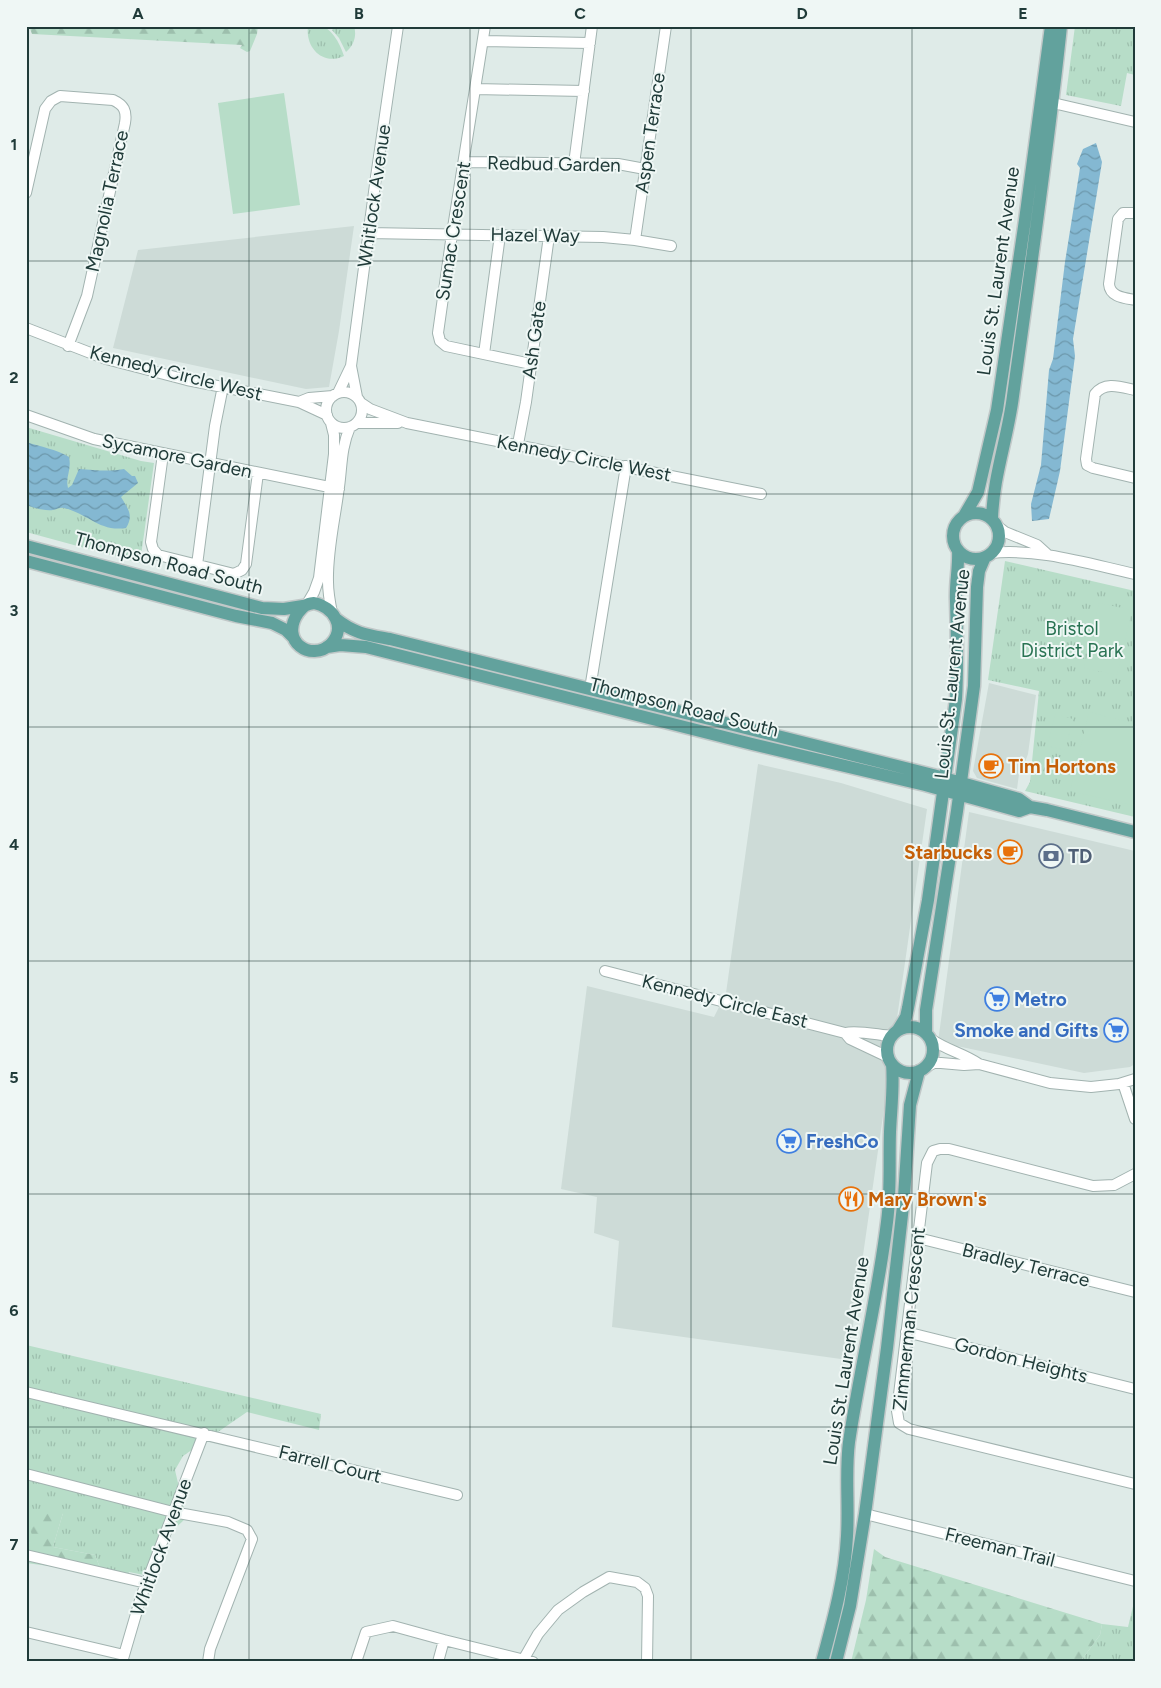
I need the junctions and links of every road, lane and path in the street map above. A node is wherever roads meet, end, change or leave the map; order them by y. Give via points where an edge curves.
1 (398, 26) edge
2 (485, 26) edge
3 (592, 26) edge
4 (666, 26) edge
5 (1051, 26) edge
6 (1061, 26) edge
7 (483, 41) junction
8 (590, 43) junction
9 (475, 89) junction
10 (584, 92) junction
11 (1053, 103) junction
12 (1135, 122) edge
13 (464, 162) junction
14 (574, 164) junction
15 (645, 169) junction
16 (26, 193) edge
17 (1135, 213) edge
18 (368, 232) junction
19 (452, 234) junction
20 (500, 235) junction
21 (549, 236) junction
22 (636, 240) junction
23 (671, 246) dead end
24 (1135, 300) edge
25 (26, 328) edge
26 (68, 346) junction
27 (484, 354) junction
28 (531, 364) junction
29 (351, 366) junction
30 (223, 386) junction
31 (1135, 390) edge
32 (335, 395) junction
33 (359, 400) junction
34 (299, 402) junction
35 (26, 415) edge
36 (329, 419) junction
37 (407, 423) junction
38 (354, 425) junction
39 (518, 444) junction
40 (163, 454) junction
41 (211, 464) junction
42 (626, 466) junction
43 (258, 473) junction
44 (1135, 478) edge
45 (334, 488) junction
46 (761, 494) dead end
47 (964, 516) junction
48 (994, 522) junction
49 (26, 546) edge
50 (958, 550) junction
51 (988, 555) junction
52 (1048, 555) junction
53 (26, 561) edge
54 (197, 565) junction
55 (1135, 574) edge
56 (305, 605) junction
57 (334, 616) junction
58 (293, 637) junction
59 (327, 647) junction
60 (590, 689) junction
61 (944, 784) junction
62 (960, 788) junction
63 (1135, 832) edge
64 (605, 971) dead end
65 (845, 1033) junction
66 (895, 1033) junction
67 (928, 1036) junction
68 (890, 1060) junction
69 (979, 1064) junction
70 (922, 1069) junction
71 (1135, 1079) edge
72 (1123, 1083) junction
73 (1135, 1119) edge
74 (1135, 1174) edge
75 (918, 1238) junction
76 (1135, 1292) edge
77 (906, 1332) junction
78 (1135, 1389) edge
79 (26, 1392) edge
80 (204, 1433) junction
81 (26, 1474) edge
82 (1135, 1484) edge
83 (457, 1494) dead end
84 (173, 1512) junction
85 (865, 1514) junction
86 (26, 1555) edge
87 (1135, 1581) edge
88 (146, 1583) junction
89 (26, 1632) edge
90 (444, 1640) junction
91 (123, 1658) edge
92 (526, 1661) edge
93 (208, 1662) edge
94 (356, 1662) edge
95 (438, 1662) edge
96 (648, 1662) edge
97 (822, 1662) edge
98 (836, 1662) edge

1 - 18 street, Whitlock Avenue
2 - 7 street, Sumac Crescent
3 - 8 street
4 - 15 street, Aspen Terrace
5 - 47 main road, Louis St. Laurent Avenue via 999,400 978,492
6 - 11 main road, Louis St. Laurent Avenue
7 - 8 street
7 - 9 street, Sumac Crescent
8 - 10 street
9 - 10 street
9 - 13 street, Sumac Crescent
10 - 14 street
11 - 12 street
11 - 48 main road, Louis St. Laurent Avenue via 1011,410 993,494
13 - 14 street, Redbud Garden
13 - 19 street, Sumac Crescent
14 - 15 street, Redbud Garden via 618,164
15 - 22 street, Aspen Terrace
16 - 26 street, Magnolia Terrace via 45,109 51,101 60,96 113,100 121,104 126,113 125,123 87,296
17 - 24 street via 1123,213 1118,219 1109,284 1115,296
18 - 19 street, Hazel Way
18 - 29 street, Whitlock Avenue
19 - 20 street, Hazel Way
19 - 27 street, Sumac Crescent via 438,333 440,341 446,346
20 - 21 street, Hazel Way
20 - 27 street
21 - 22 street, Hazel Way
21 - 28 street, Ash Gate
22 - 23 street, Hazel Way
25 - 26 street, Kennedy Circle West
26 - 30 street, Kennedy Circle West via 138,368
27 - 28 street, Sumac Crescent
28 - 39 street, Ash Gate
29 - 32 street, Whitlock Avenue
29 - 33 street, Whitlock Avenue
30 - 34 street, Kennedy Circle West
30 - 41 street
31 - 44 street via 1106,386 1095,394 1086,459 1093,468
32 - 33 street via 348,392
32 - 34 street, Kennedy Circle West
32 - 36 street via 327,405
33 - 37 street, Kennedy Circle West via 370,410
33 - 38 street via 362,414
34 - 36 street, Kennedy Circle West
35 - 40 street, Sycamore Garden via 94,439
36 - 38 street via 340,428
36 - 45 street via 334,435
37 - 38 street, Kennedy Circle West
37 - 39 street, Kennedy Circle West
38 - 45 street via 345,441
39 - 42 street, Kennedy Circle West
40 - 41 street, Sycamore Garden
40 - 54 street via 151,542 153,549 158,555
41 - 43 street, Sycamore Garden
41 - 54 street
42 - 46 street, Kennedy Circle West
42 - 60 street
43 - 45 street, Sycamore Garden
43 - 54 street via 246,564 234,574
45 - 56 street via 318,584
45 - 57 street via 328,590
47 - 48 main road via 978,513
47 - 50 main road via 958,521 953,535
48 - 51 main road via 999,540
48 - 52 street via 1005,532 1037,545
49 - 56 main road, Thompson Road South via 262,608 284,610
50 - 51 main road via 970,558
50 - 61 main road, Louis St. Laurent Avenue via 958,671
51 - 52 street via 1014,552
51 - 62 main road, Louis St. Laurent Avenue via 977,579 974,686
52 - 55 street
53 - 58 main road, Thompson Road South via 272,623
56 - 57 main road via 321,605
56 - 58 main road via 292,624
57 - 59 main road via 338,627 333,642
57 - 60 main road, Thompson Road South via 356,632
58 - 59 main road via 304,649 311,651
59 - 61 main road, Thompson Road South via 366,647 743,742
60 - 61 main road, Thompson Road South
61 - 62 main road, Thompson Road South
61 - 66 main road, Louis St. Laurent Avenue via 928,900 908,1008
62 - 63 main road, Thompson Road South via 1019,799 1030,807
62 - 67 main road, Louis St. Laurent Avenue via 926,1010
64 - 65 street, Kennedy Circle East
65 - 66 street, Kennedy Circle East
65 - 68 street, Kennedy Circle East via 856,1043
66 - 67 main road via 913,1027
66 - 68 main road via 887,1050
67 - 69 street via 938,1045
67 - 70 main road via 933,1054
68 - 70 main road via 904,1072
68 - 97 main road, Louis St. Laurent Avenue via 894,1085 887,1221 849,1444 844,1564
69 - 70 street via 934,1063
69 - 72 street via 1050,1083 1091,1086
70 - 85 main road, Louis St. Laurent Avenue via 911,1097 904,1197
71 - 72 street
72 - 73 street
74 - 75 street, Zimmerman Crescent via 1114,1185 1093,1186 949,1149 933,1151 927,1163
75 - 76 street, Bradley Terrace
75 - 77 street, Zimmerman Crescent
77 - 78 street, Gordon Heights
77 - 82 street, Zimmerman Crescent via 896,1411 898,1423 904,1428
79 - 80 street, Farrell Court
80 - 83 street, Farrell Court
80 - 84 street, Whitlock Avenue
81 - 84 street
84 - 88 street, Whitlock Avenue
84 - 93 street via 228,1522 247,1530 252,1539
85 - 87 street, Freeman Trail
85 - 98 main road, Louis St. Laurent Avenue via 850,1606
86 - 88 street
88 - 91 street, Whitlock Avenue
89 - 91 street
90 - 92 street
90 - 94 street via 393,1626 366,1632
90 - 95 street
92 - 96 street via 538,1634 558,1610 609,1577 637,1582 645,1588 648,1596

